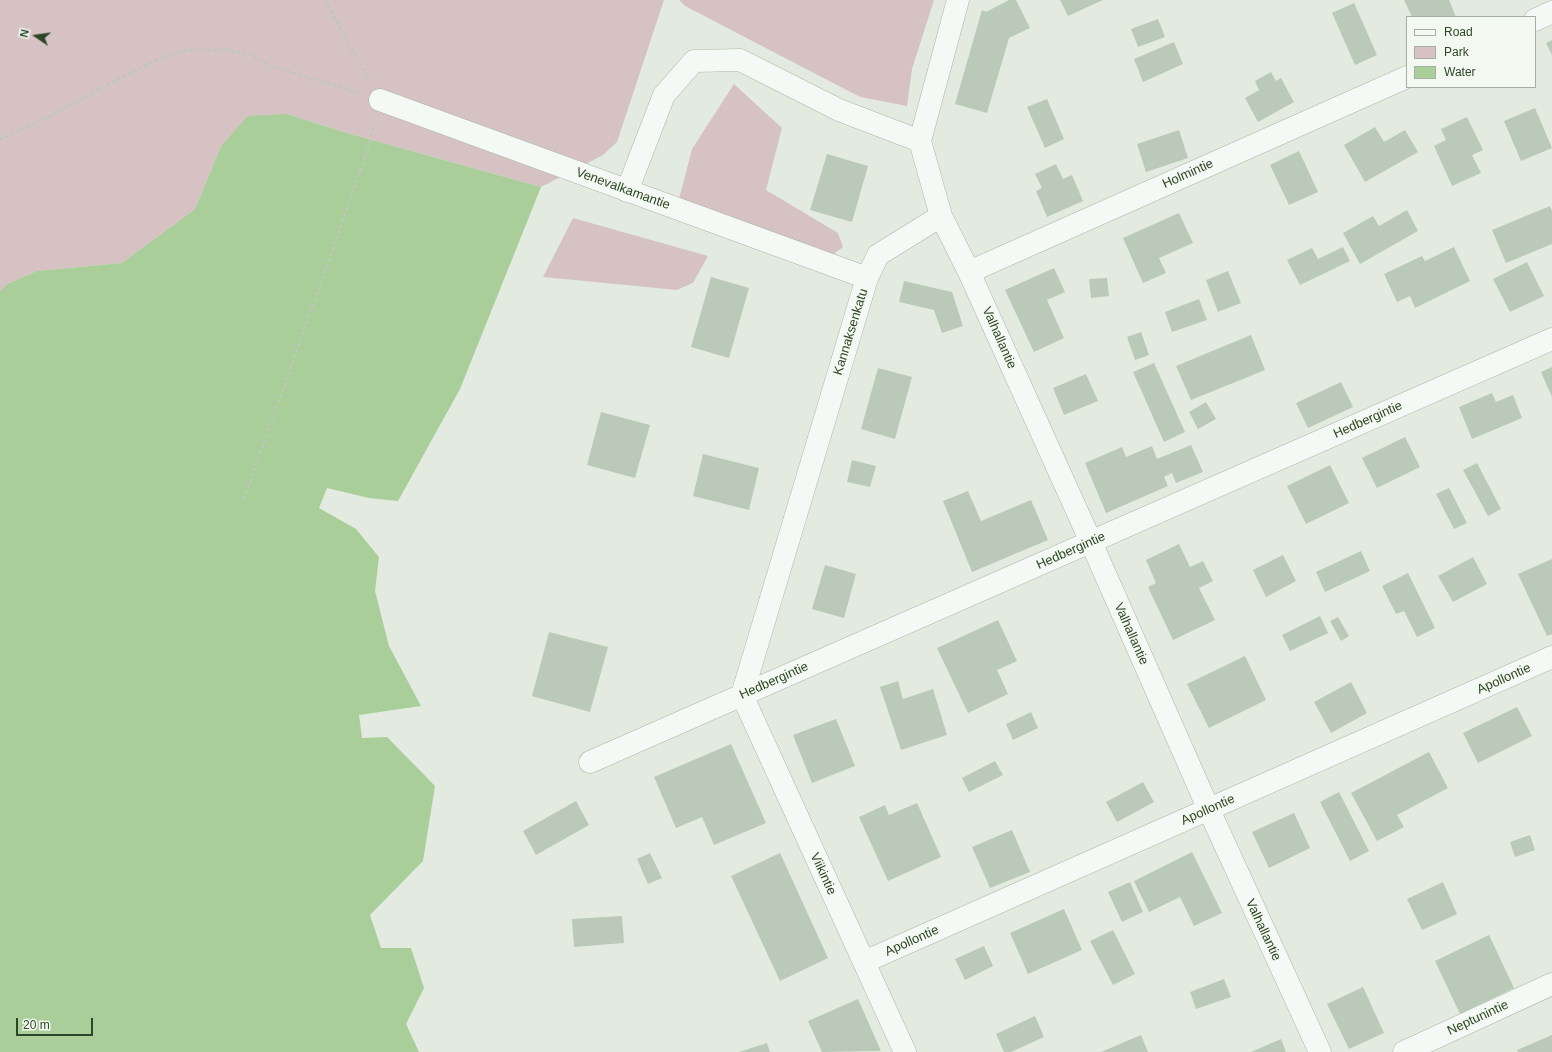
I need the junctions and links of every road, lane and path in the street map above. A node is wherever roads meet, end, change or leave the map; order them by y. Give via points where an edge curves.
1 (325, 0) edge
2 (958, 0) edge
3 (1552, 12) edge
4 (1536, 20) edge
5 (1406, 76) edge
6 (380, 100) junction
7 (0, 139) edge
8 (920, 141) junction
9 (627, 190) junction
10 (941, 216) junction
11 (969, 272) junction
12 (867, 278) junction
13 (1552, 339) edge
14 (244, 499) dead end
15 (1091, 542) junction
16 (1552, 657) edge
17 (742, 695) junction
18 (590, 762) dead end
19 (1208, 810) junction
20 (864, 962) junction
21 (1552, 984) edge
22 (906, 1052) edge
23 (1320, 1052) edge
24 (1404, 1052) edge

1 - 6 path
2 - 8 street
3 - 4 street
5 - 11 street, Holmintie
6 - 7 path via 272,66 250,55 228,50 185,50 160,58 49,117
6 - 9 street, Venevalkamantie
6 - 14 path via 366,155
8 - 9 street via 839,110 740,60 694,61 664,95
8 - 10 street
9 - 12 street, Venevalkamantie
10 - 11 street, Valhallantie
10 - 12 street, Kannaksenkatu via 878,255
11 - 15 street, Valhallantie
12 - 17 street, Kannaksenkatu
13 - 15 street, Hedbergintie
15 - 17 street, Hedbergintie
15 - 19 street, Valhallantie
16 - 19 street, Apollontie
17 - 18 street, Hedbergintie
17 - 20 street, Viikintie
19 - 20 street, Apollontie
19 - 23 street, Valhallantie
20 - 22 street, Viikintie
21 - 24 street, Neptunintie

